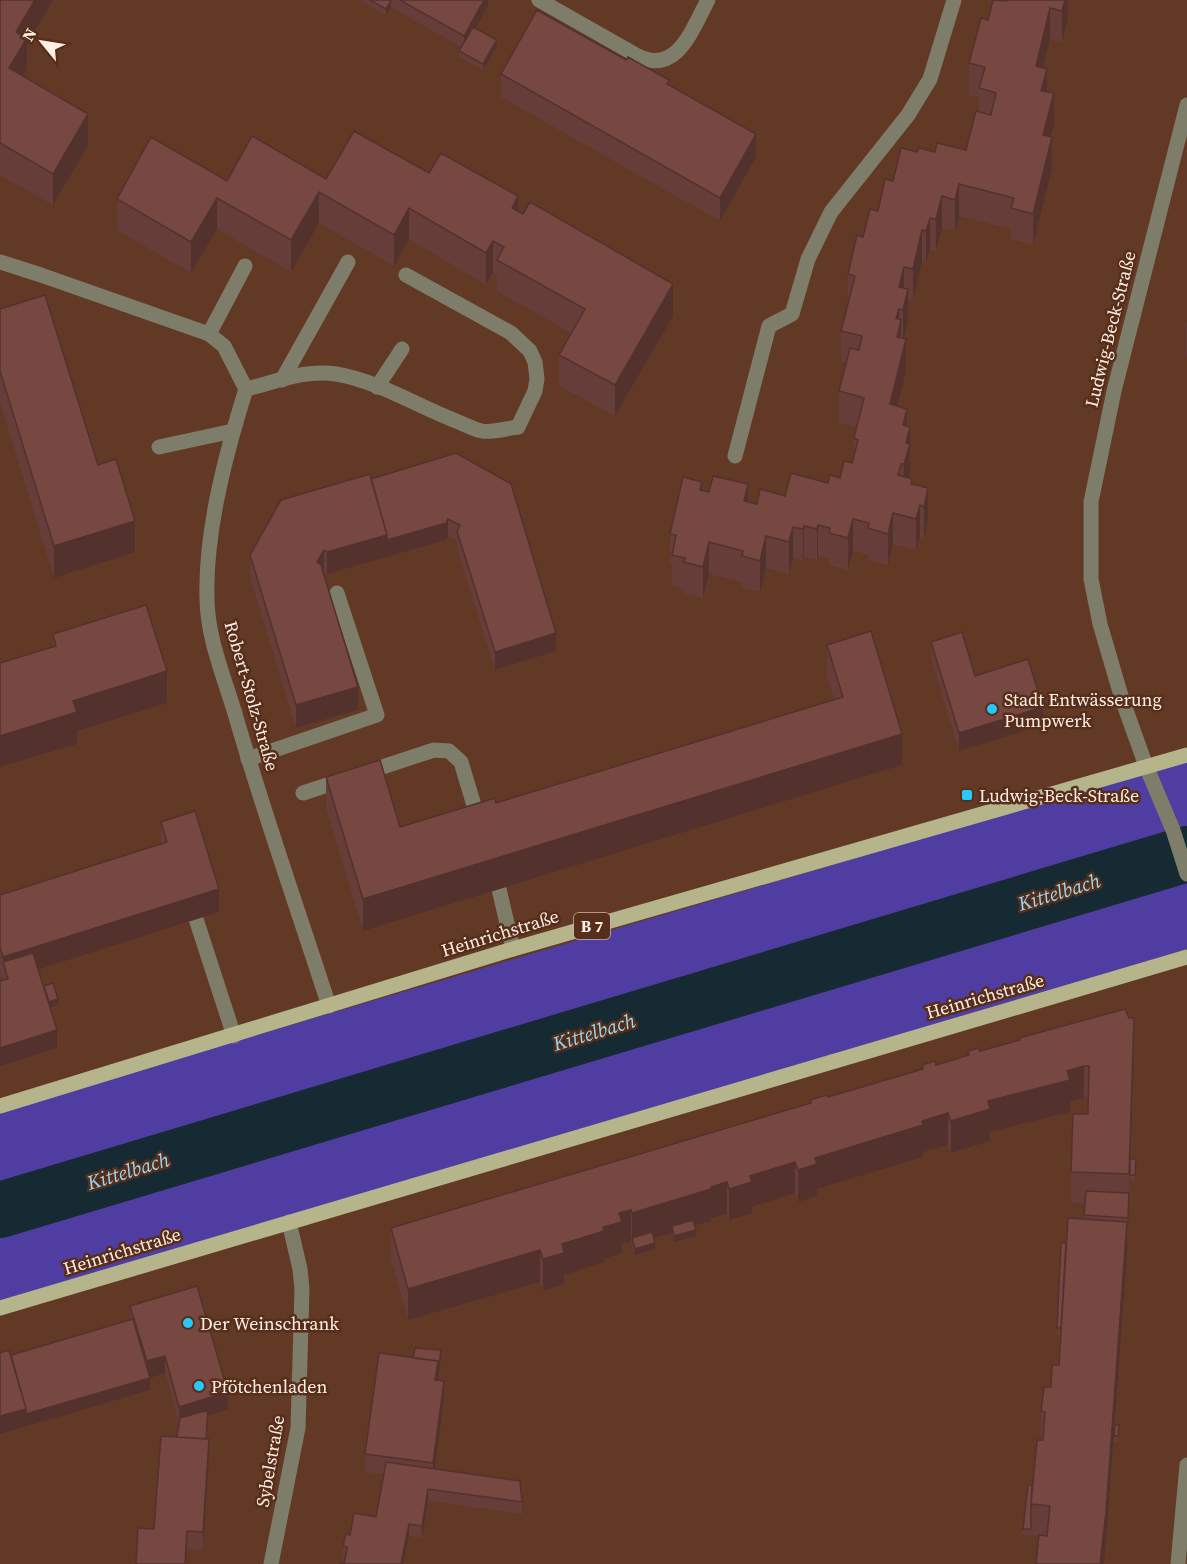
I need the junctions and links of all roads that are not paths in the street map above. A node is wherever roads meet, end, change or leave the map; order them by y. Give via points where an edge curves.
1 (539, 0) edge
2 (708, 0) edge
3 (954, 0) edge
4 (1187, 105) edge
5 (0, 262) edge
6 (348, 262) dead end
7 (245, 266) dead end
8 (406, 275) dead end
9 (209, 334) junction
10 (402, 349) dead end
11 (282, 380) junction
12 (376, 387) junction
13 (246, 389) junction
14 (233, 431) junction
15 (159, 447) dead end
16 (735, 456) dead end
17 (337, 593) dead end
18 (1187, 755) edge
19 (248, 759) junction
20 (1146, 766) junction
21 (303, 793) dead end
22 (483, 833) edge
23 (1187, 874) edge
24 (499, 889) edge
25 (196, 919) edge
26 (513, 949) junction
27 (1187, 957) edge
28 (329, 1006) junction
29 (234, 1036) junction
30 (0, 1106) edge
31 (289, 1222) junction
32 (0, 1308) edge
33 (1187, 1465) edge
34 (271, 1564) edge
35 (1178, 1564) edge

1 - 2 street via 652,61 677,52
3 - 16 street via 930,79 908,115 831,212 808,259 792,314 769,326
4 - 20 street, Ludwig-Beck-Straße via 1114,391 1091,502 1091,579 1100,624
5 - 9 street
6 - 11 street
7 - 9 street
8 - 12 street via 511,333 530,351 535,362 535,391 518,427 484,432
9 - 13 street via 224,346
10 - 12 street
11 - 12 street via 298,374 324,373
11 - 13 street
13 - 14 street, Robert-Stolz-Straße
14 - 15 street
14 - 19 street, Robert-Stolz-Straße via 212,533 206,599 212,635
17 - 19 street via 377,715
18 - 20 main road, Heinrichstraße / B 7
19 - 28 street, Robert-Stolz-Straße
20 - 23 street, Ludwig-Beck-Straße
20 - 26 main road, Heinrichstraße / B 7
21 - 22 street via 434,750 449,752 461,762
24 - 26 street
25 - 29 street
26 - 28 main road, Heinrichstraße / B 7
27 - 31 main road, Heinrichstraße
28 - 29 main road, Heinrichstraße / B 7
29 - 30 main road, Heinrichstraße / B 7
31 - 32 main road, Heinrichstraße
31 - 34 street, Sybelstraße via 302,1289 298,1428
33 - 35 street

